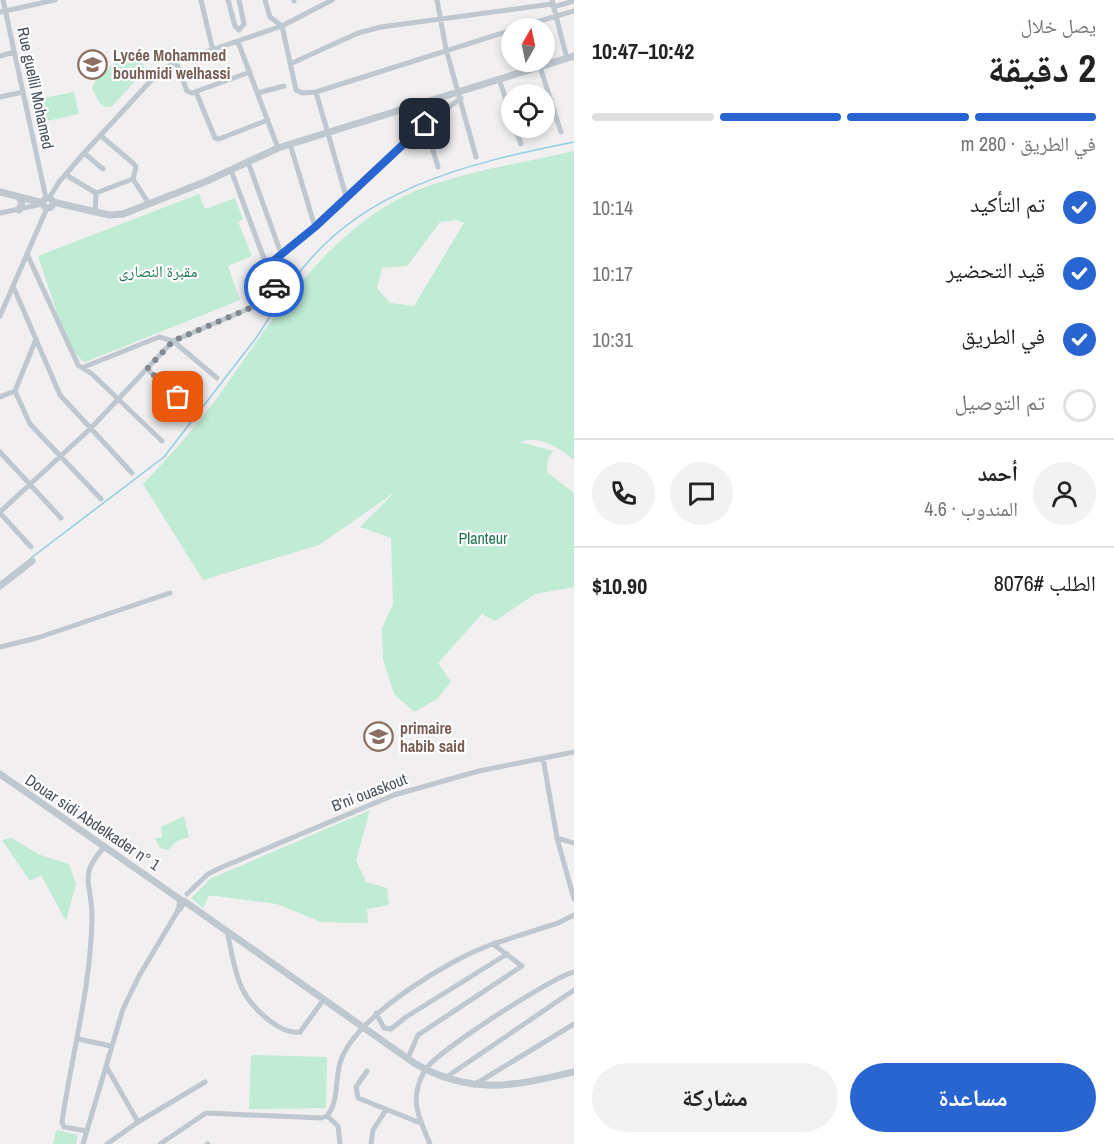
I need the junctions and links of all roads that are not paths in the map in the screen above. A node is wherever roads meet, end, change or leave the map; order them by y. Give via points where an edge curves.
1 (3, 0) edge
2 (55, 0) edge
3 (201, 0) edge
4 (228, 0) edge
5 (238, 0) edge
6 (265, 0) edge
7 (332, 0) edge
8 (437, 0) edge
9 (574, 1) edge
10 (318, 3) edge
11 (552, 4) edge
12 (574, 11) edge
13 (3, 12) edge
14 (555, 17) junction
15 (440, 18) junction
16 (552, 18) edge
17 (282, 26) junction
18 (501, 33) edge
19 (238, 42) junction
20 (446, 49) junction
21 (213, 51) junction
22 (14, 52) junction
23 (0, 56) edge
24 (570, 58) edge
25 (176, 62) junction
26 (555, 62) edge
27 (290, 64) junction
28 (250, 72) junction
29 (523, 72) edge
30 (542, 72) edge
31 (499, 79) junction
32 (501, 85) edge
33 (284, 86) dead end
34 (23, 92) junction
35 (196, 92) junction
36 (316, 92) junction
37 (258, 93) junction
38 (460, 94) junction
39 (0, 97) edge
40 (419, 103) junction
41 (268, 120) junction
42 (425, 124) junction
43 (329, 131) junction
44 (561, 132) dead end
45 (101, 136) junction
46 (519, 138) edge
47 (290, 144) junction
48 (521, 144) dead end
49 (278, 148) junction
50 (84, 153) junction
51 (476, 157) dead end
52 (248, 162) junction
53 (438, 167) dead end
54 (104, 169) dead end
55 (231, 170) junction
56 (66, 175) junction
57 (134, 179) junction
58 (42, 182) junction
59 (58, 182) junction
60 (0, 192) edge
61 (96, 193) junction
62 (346, 196) junction
63 (19, 198) junction
64 (47, 202) junction
65 (149, 204) junction
66 (19, 210) junction
67 (95, 212) junction
68 (0, 213) edge
69 (315, 227) junction
70 (27, 254) junction
71 (282, 256) junction
72 (267, 266) junction
73 (13, 286) junction
74 (0, 316) edge
75 (36, 339) junction
76 (173, 341) junction
77 (84, 368) junction
78 (147, 369) junction
79 (217, 378) dead end
80 (15, 391) junction
81 (0, 397) edge
82 (119, 399) junction
83 (193, 411) dead end
84 (90, 429) junction
85 (162, 441) dead end
86 (0, 452) edge
87 (59, 457) junction
88 (132, 473) dead end
89 (29, 485) junction
90 (101, 499) dead end
91 (0, 512) edge
92 (61, 518) dead end
93 (31, 547) dead end
94 (32, 561) dead end
95 (0, 586) edge
96 (170, 593) dead end
97 (0, 647) edge
98 (574, 752) edge
99 (543, 758) junction
100 (0, 774) edge
101 (557, 838) junction
102 (574, 843) edge
103 (105, 846) junction
104 (184, 898) junction
105 (574, 899) edge
106 (179, 909) joint
107 (574, 915) edge
108 (227, 931) junction
109 (493, 944) junction
110 (507, 954) junction
111 (574, 972) edge
112 (574, 990) edge
113 (324, 999) junction
114 (376, 1013) junction
115 (574, 1024) edge
116 (362, 1027) junction
117 (78, 1039) junction
118 (111, 1046) junction
119 (408, 1058) junction
120 (106, 1066) junction
121 (426, 1070) junction
122 (367, 1071) dead end
123 (574, 1072) edge
124 (445, 1078) junction
125 (205, 1082) dead end
126 (473, 1086) junction
127 (386, 1110) junction
128 (327, 1116) junction
129 (138, 1122) junction
130 (418, 1122) junction
131 (87, 1131) junction
132 (83, 1144) edge
133 (107, 1144) edge
134 (160, 1144) edge
135 (340, 1144) edge
136 (371, 1144) edge
137 (430, 1144) edge

1 - 13 street, Rue guellil Mohamed
2 - 13 street
3 - 21 street
4 - 5 street via 239,30 244,24
6 - 17 street via 270,17
7 - 10 street
8 - 15 street
9 - 11 street
10 - 17 street
11 - 14 street
11 - 15 street
12 - 14 street
13 - 22 street, Rue guellil Mohamed
14 - 16 street
14 - 24 street
15 - 20 street
15 - 27 street via 358,33
17 - 19 street
17 - 27 street
18 - 20 street
19 - 21 street
19 - 28 street
20 - 36 street
20 - 38 street
21 - 25 street
22 - 23 street
22 - 34 street, Rue guellil Mohamed
24 - 26 street
25 - 35 street via 187,91
25 - 45 street via 158,73
27 - 36 street via 296,90
28 - 35 street
28 - 37 street
29 - 31 street
30 - 44 street
31 - 32 street
31 - 38 street
33 - 37 street
34 - 39 street
34 - 58 street, Rue guellil Mohamed
35 - 41 street via 215,138
36 - 43 street
37 - 41 street
38 - 40 street
38 - 42 street
38 - 51 street
40 - 42 street
40 - 43 street
41 - 49 street
42 - 53 street
42 - 62 street
43 - 47 street
43 - 62 street
45 - 50 street
45 - 57 street via 133,163
46 - 48 street
47 - 49 street
47 - 69 street
49 - 52 street
50 - 54 street
50 - 56 street
52 - 55 street
52 - 71 street
55 - 65 street
55 - 72 street
56 - 59 street
56 - 61 street
57 - 61 street
57 - 65 street
58 - 59 street via 48,186
58 - 64 street, Rue guellil Mohamed
59 - 64 street
60 - 63 street
61 - 67 street
62 - 69 street
63 - 64 street
63 - 66 street
64 - 66 street
64 - 67 street
64 - 70 street
65 - 67 street via 123,214
66 - 68 street
69 - 71 street
70 - 73 street
70 - 77 street via 75,361
71 - 72 street
72 - 76 street via 278,296
73 - 74 street
73 - 75 street
75 - 80 street
75 - 84 street via 60,395
76 - 77 street via 155,337
76 - 78 street
76 - 79 street
77 - 82 street
78 - 82 street
78 - 83 street
80 - 81 street
80 - 87 street via 30,424
82 - 84 street
82 - 85 street
84 - 87 street
84 - 88 street
86 - 89 street
87 - 89 street
87 - 90 street
89 - 91 street
89 - 92 street
91 - 93 street
94 - 95 street
96 - 97 street
98 - 99 street, B'ni ouaskout
99 - 101 street
99 - 104 street, B'ni ouaskout via 445,780 380,801 220,868 208,874
100 - 103 street, Douar sidi Abdelkader n° 1
101 - 102 street
101 - 105 street
103 - 104 street, Douar sidi Abdelkader n° 1
103 - 117 street via 92,860 87,873 92,904 91,949
104 - 106 street
104 - 108 street, Douar sidi Abdelkader n° 1
106 - 118 street via 139,976
107 - 109 street
108 - 113 street, Douar sidi Abdelkader n° 1
108 - 113 street via 240,989 249,1004 273,1023 300,1032
109 - 110 street
109 - 114 street
110 - 114 street via 391,1029 384,1028
110 - 119 street via 522,966 418,1035
111 - 121 street via 547,984 452,1047
112 - 124 street
113 - 116 street, Douar sidi Abdelkader n° 1
114 - 116 street
115 - 126 street
116 - 119 street, Douar sidi Abdelkader n° 1
116 - 128 street via 342,1056 335,1103
117 - 118 street
117 - 131 street via 62,1125
118 - 120 street
119 - 121 street, Douar sidi Abdelkader n° 1
120 - 129 street
120 - 131 street
121 - 124 street, Douar sidi Abdelkader n° 1
121 - 130 street via 416,1103
122 - 127 street via 356,1087 358,1098
123 - 126 street, Douar sidi Abdelkader n° 1 via 503,1087
124 - 126 street, Douar sidi Abdelkader n° 1
125 - 129 street
127 - 130 street
127 - 136 street via 373,1130
128 - 134 street via 206,1113
128 - 135 street via 338,1126
129 - 133 street
130 - 137 street
131 - 132 street

